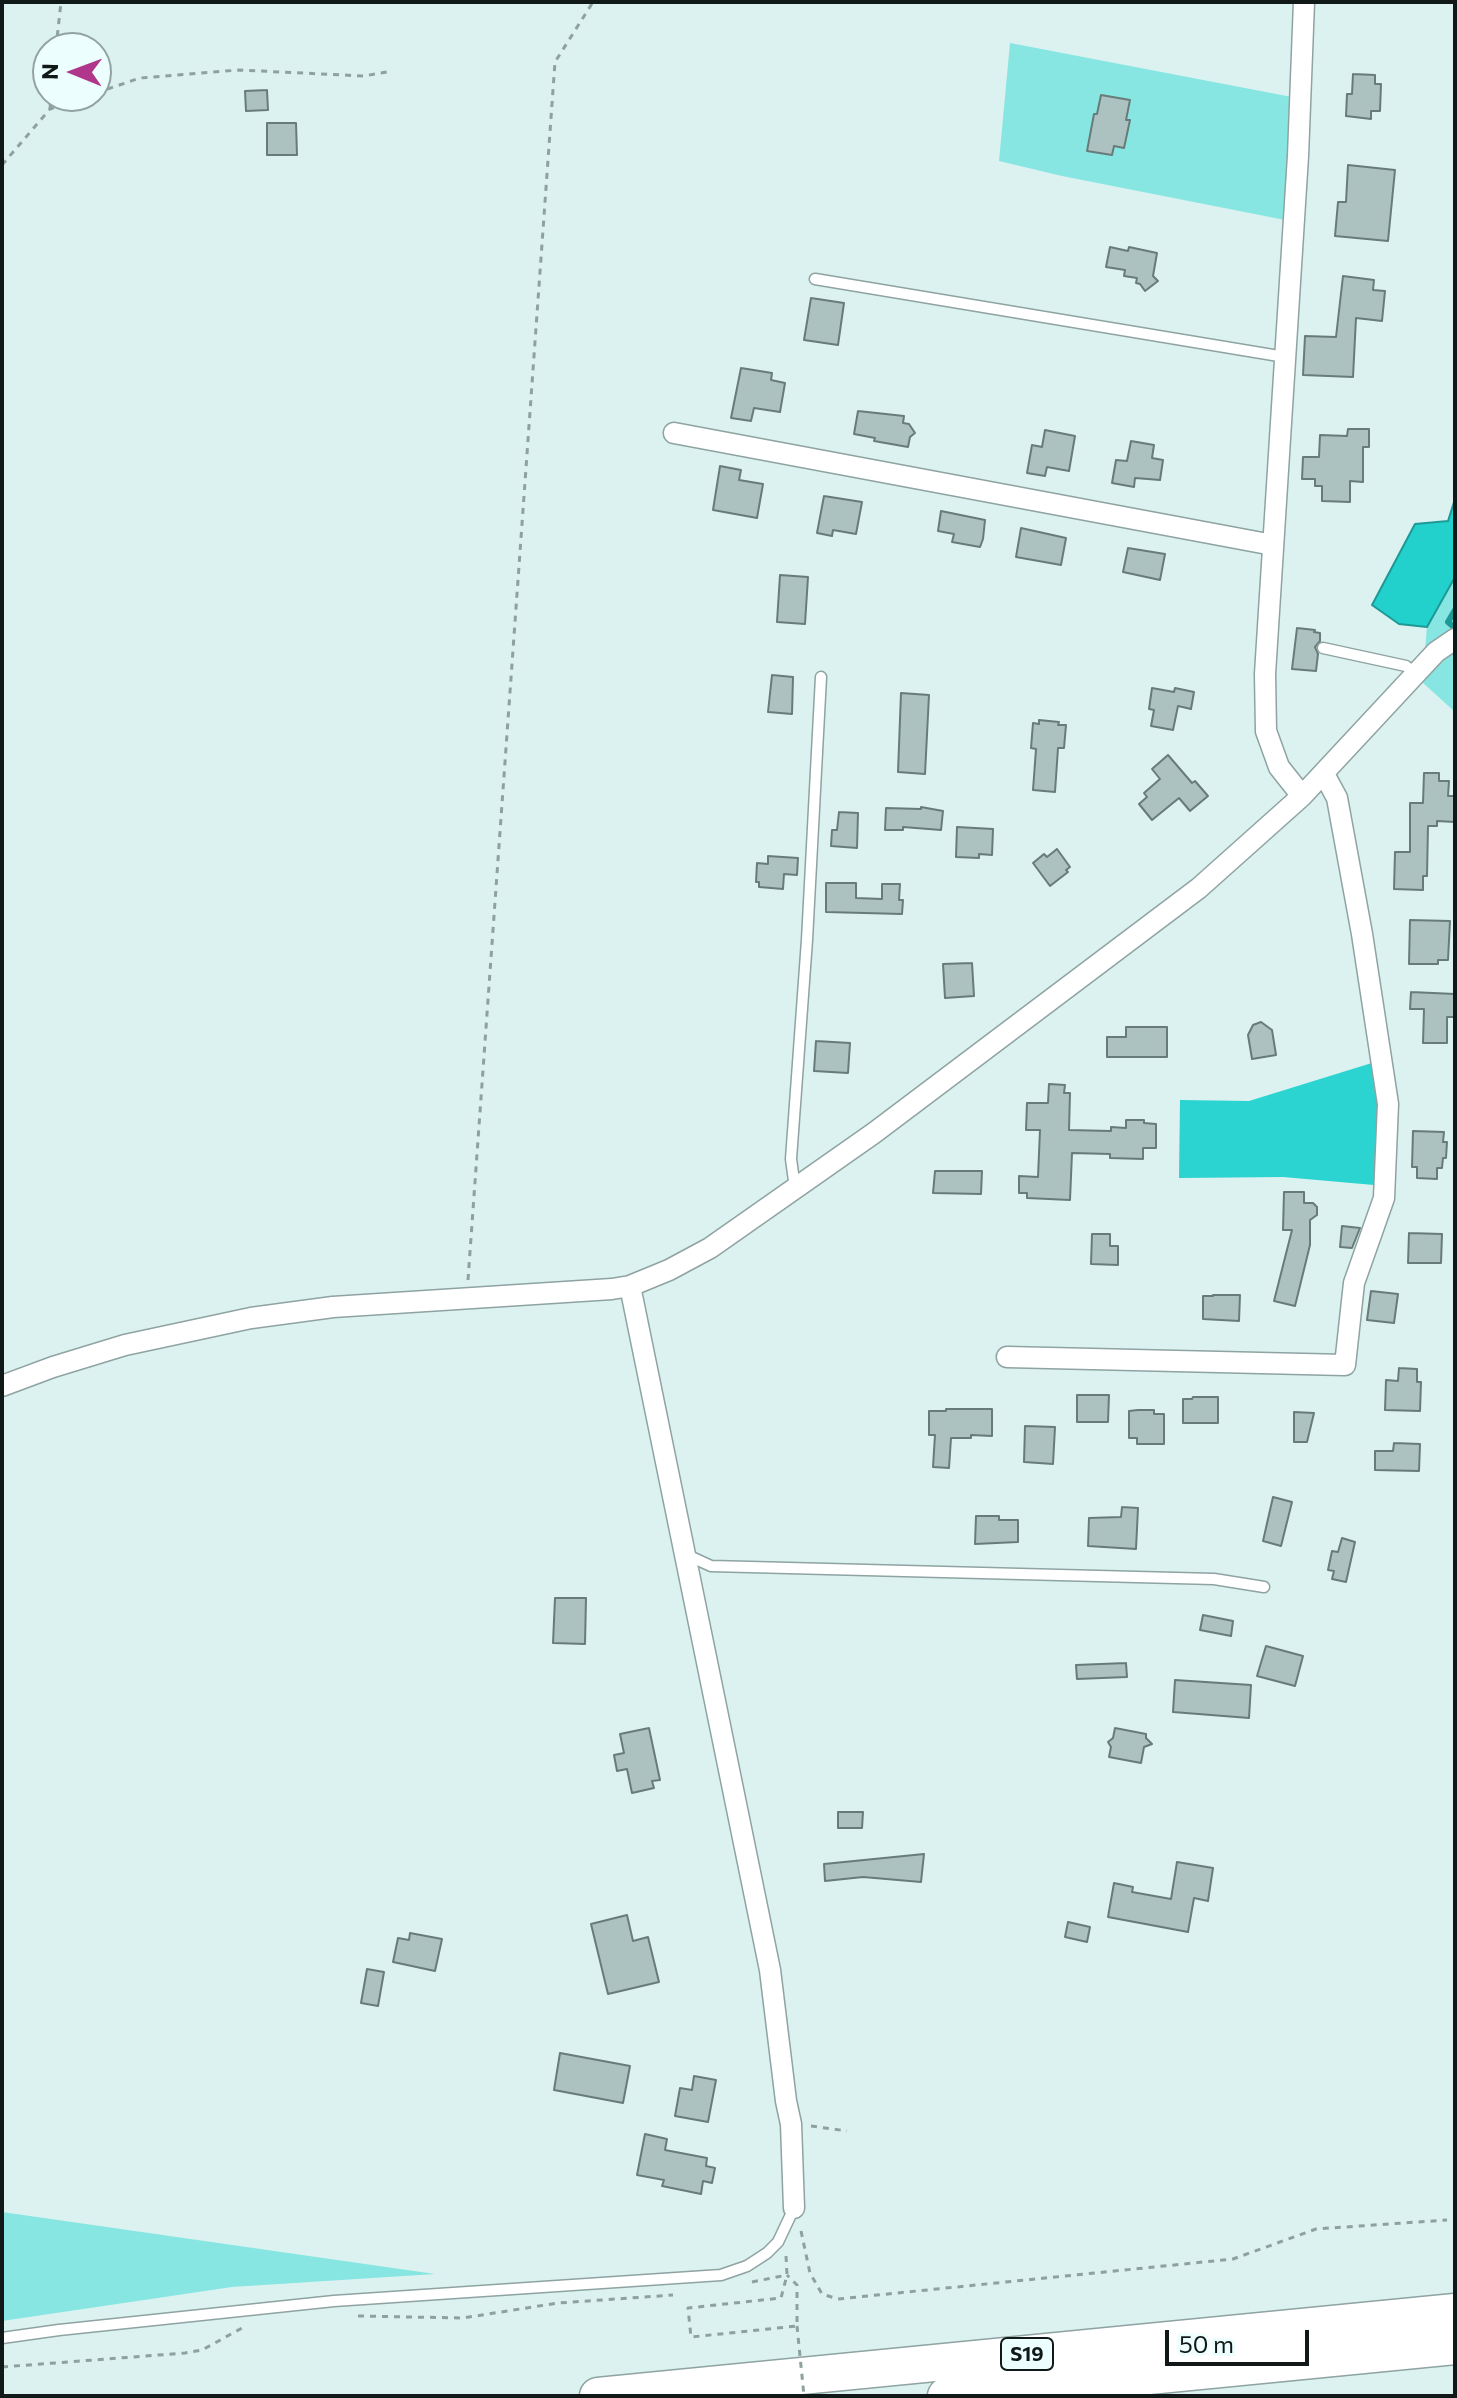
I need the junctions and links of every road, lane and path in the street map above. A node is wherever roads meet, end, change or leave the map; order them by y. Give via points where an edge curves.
1 (61, 2) edge
2 (593, 2) edge
3 (1304, 2) edge
4 (58, 32) edge
5 (392, 71) dead end
6 (112, 88) edge
7 (47, 112) edge
8 (2, 165) edge
9 (815, 279) dead end
10 (1285, 357) junction
11 (674, 433) dead end
12 (1273, 545) junction
13 (1455, 639) edge
14 (1323, 648) dead end
15 (1417, 674) junction
16 (821, 677) dead end
17 (1324, 774) junction
18 (1302, 796) junction
19 (795, 1190) junction
20 (630, 1286) junction
21 (466, 1300) junction
22 (1007, 1357) dead end
23 (2, 1386) edge
24 (687, 1555) junction
25 (1264, 1587) dead end
26 (791, 2124) junction
27 (847, 2131) dead end
28 (794, 2208) junction
29 (1447, 2220) dead end
30 (787, 2275) junction
31 (747, 2283) dead end
32 (677, 2294) dead end
33 (1455, 2312) edge
34 (352, 2316) dead end
35 (251, 2324) dead end
36 (797, 2326) junction
37 (2, 2338) edge
38 (1455, 2346) edge
39 (2, 2367) edge
40 (598, 2396) edge
41 (804, 2396) edge
42 (946, 2396) edge

1 - 4 path
2 - 21 path via 555,62
3 - 10 street
5 - 6 path via 364,76 239,70 140,78
7 - 8 path
9 - 10 lane
10 - 12 street
11 - 12 street
12 - 18 street via 1266,731 1279,767
13 - 15 street
14 - 15 lane via 1406,666
15 - 17 street
16 - 19 lane via 791,1159
17 - 18 street
17 - 22 street via 1337,798 1388,1104 1384,1198 1354,1283 1345,1365
18 - 19 street via 1199,888
19 - 20 street via 710,1248
20 - 21 street
20 - 24 street
21 - 23 street via 333,1307 251,1318 125,1345
24 - 25 lane via 711,1566 1214,1579
24 - 26 street via 770,1970
26 - 27 path
26 - 28 street
28 - 29 path via 810,2273 822,2294 838,2299 1233,2259 1316,2229
28 - 37 lane via 767,2253 721,2275 334,2301
30 - 31 path
30 - 36 path via 797,2285
30 - 36 path via 781,2298 688,2308 691,2337
32 - 34 path via 558,2303 463,2318
33 - 40 highway, S19
35 - 39 path via 202,2350 185,2353
36 - 41 path, bridge
38 - 42 highway, S19

